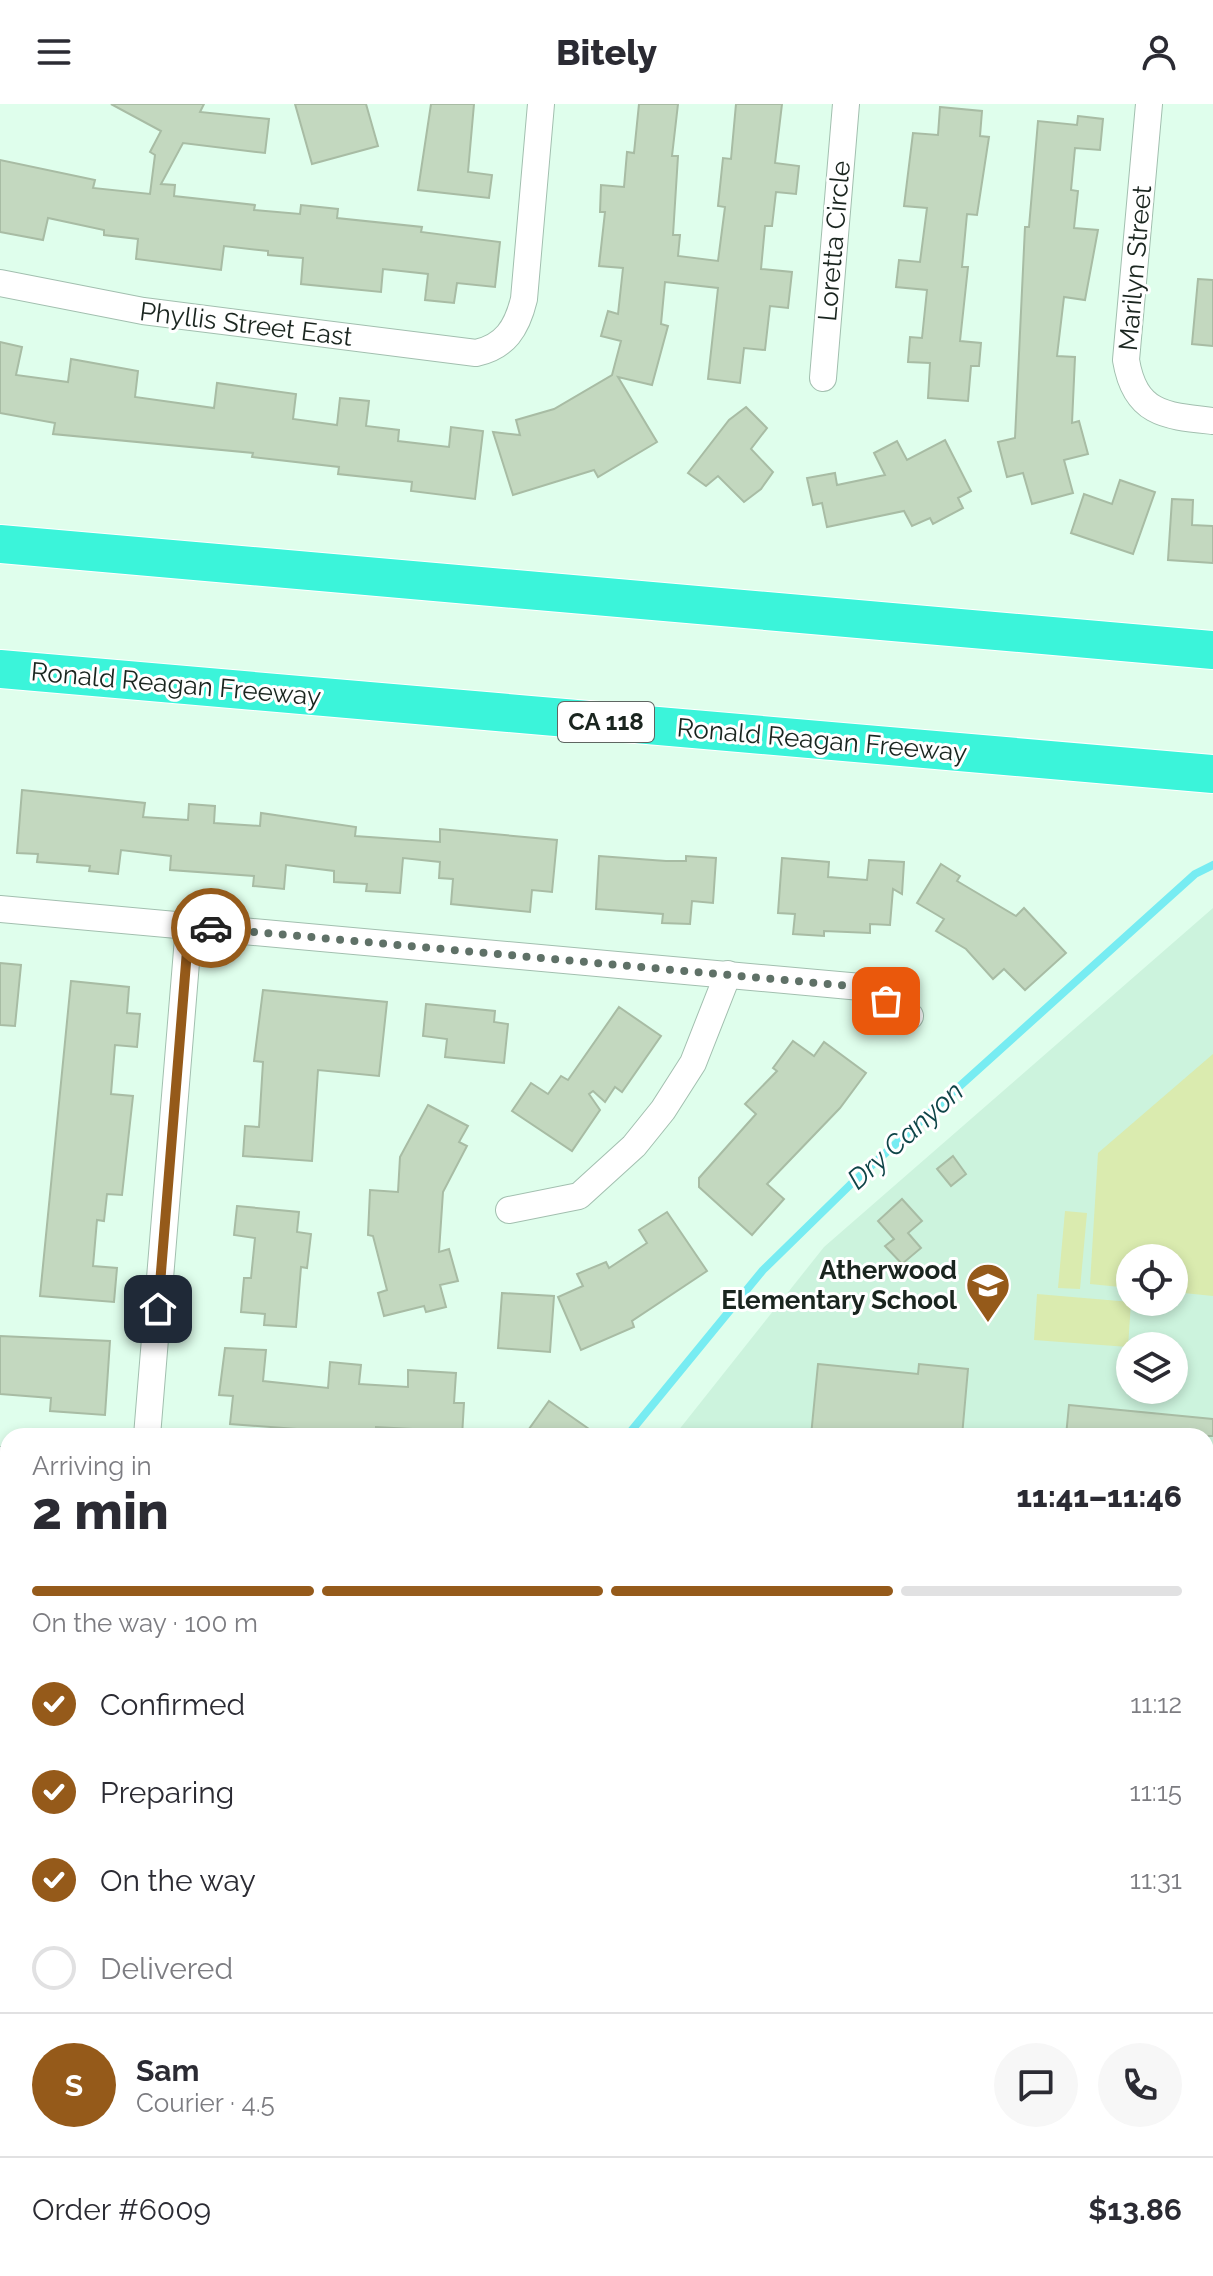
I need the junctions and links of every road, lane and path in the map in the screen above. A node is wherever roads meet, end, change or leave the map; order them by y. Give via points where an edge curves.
1 (541, 104) edge
2 (846, 104) edge
3 (1149, 104) edge
4 (0, 283) edge
5 (823, 378) dead end
6 (1213, 421) edge
7 (0, 518) edge
8 (0, 544) edge
9 (83, 552) junction
10 (1213, 650) edge
11 (0, 669) edge
12 (1213, 774) edge
13 (0, 909) edge
14 (189, 926) junction
15 (728, 974) junction
16 (910, 1016) dead end
17 (509, 1210) dead end
18 (148, 1428) edge

1 - 4 street, Phyllis Street East via 524,299 508,337 492,350 476,353 143,311
2 - 5 street, Loretta Circle
3 - 6 street, Marilyn Street via 1126,360 1130,383 1143,402 1160,413
7 - 9 highway
8 - 9 highway
9 - 10 highway
11 - 12 highway, Ronald Reagan Freeway / CA 118
13 - 14 street
14 - 15 street
14 - 18 street
15 - 16 street via 861,987
15 - 17 street via 693,1063 634,1146 579,1196

